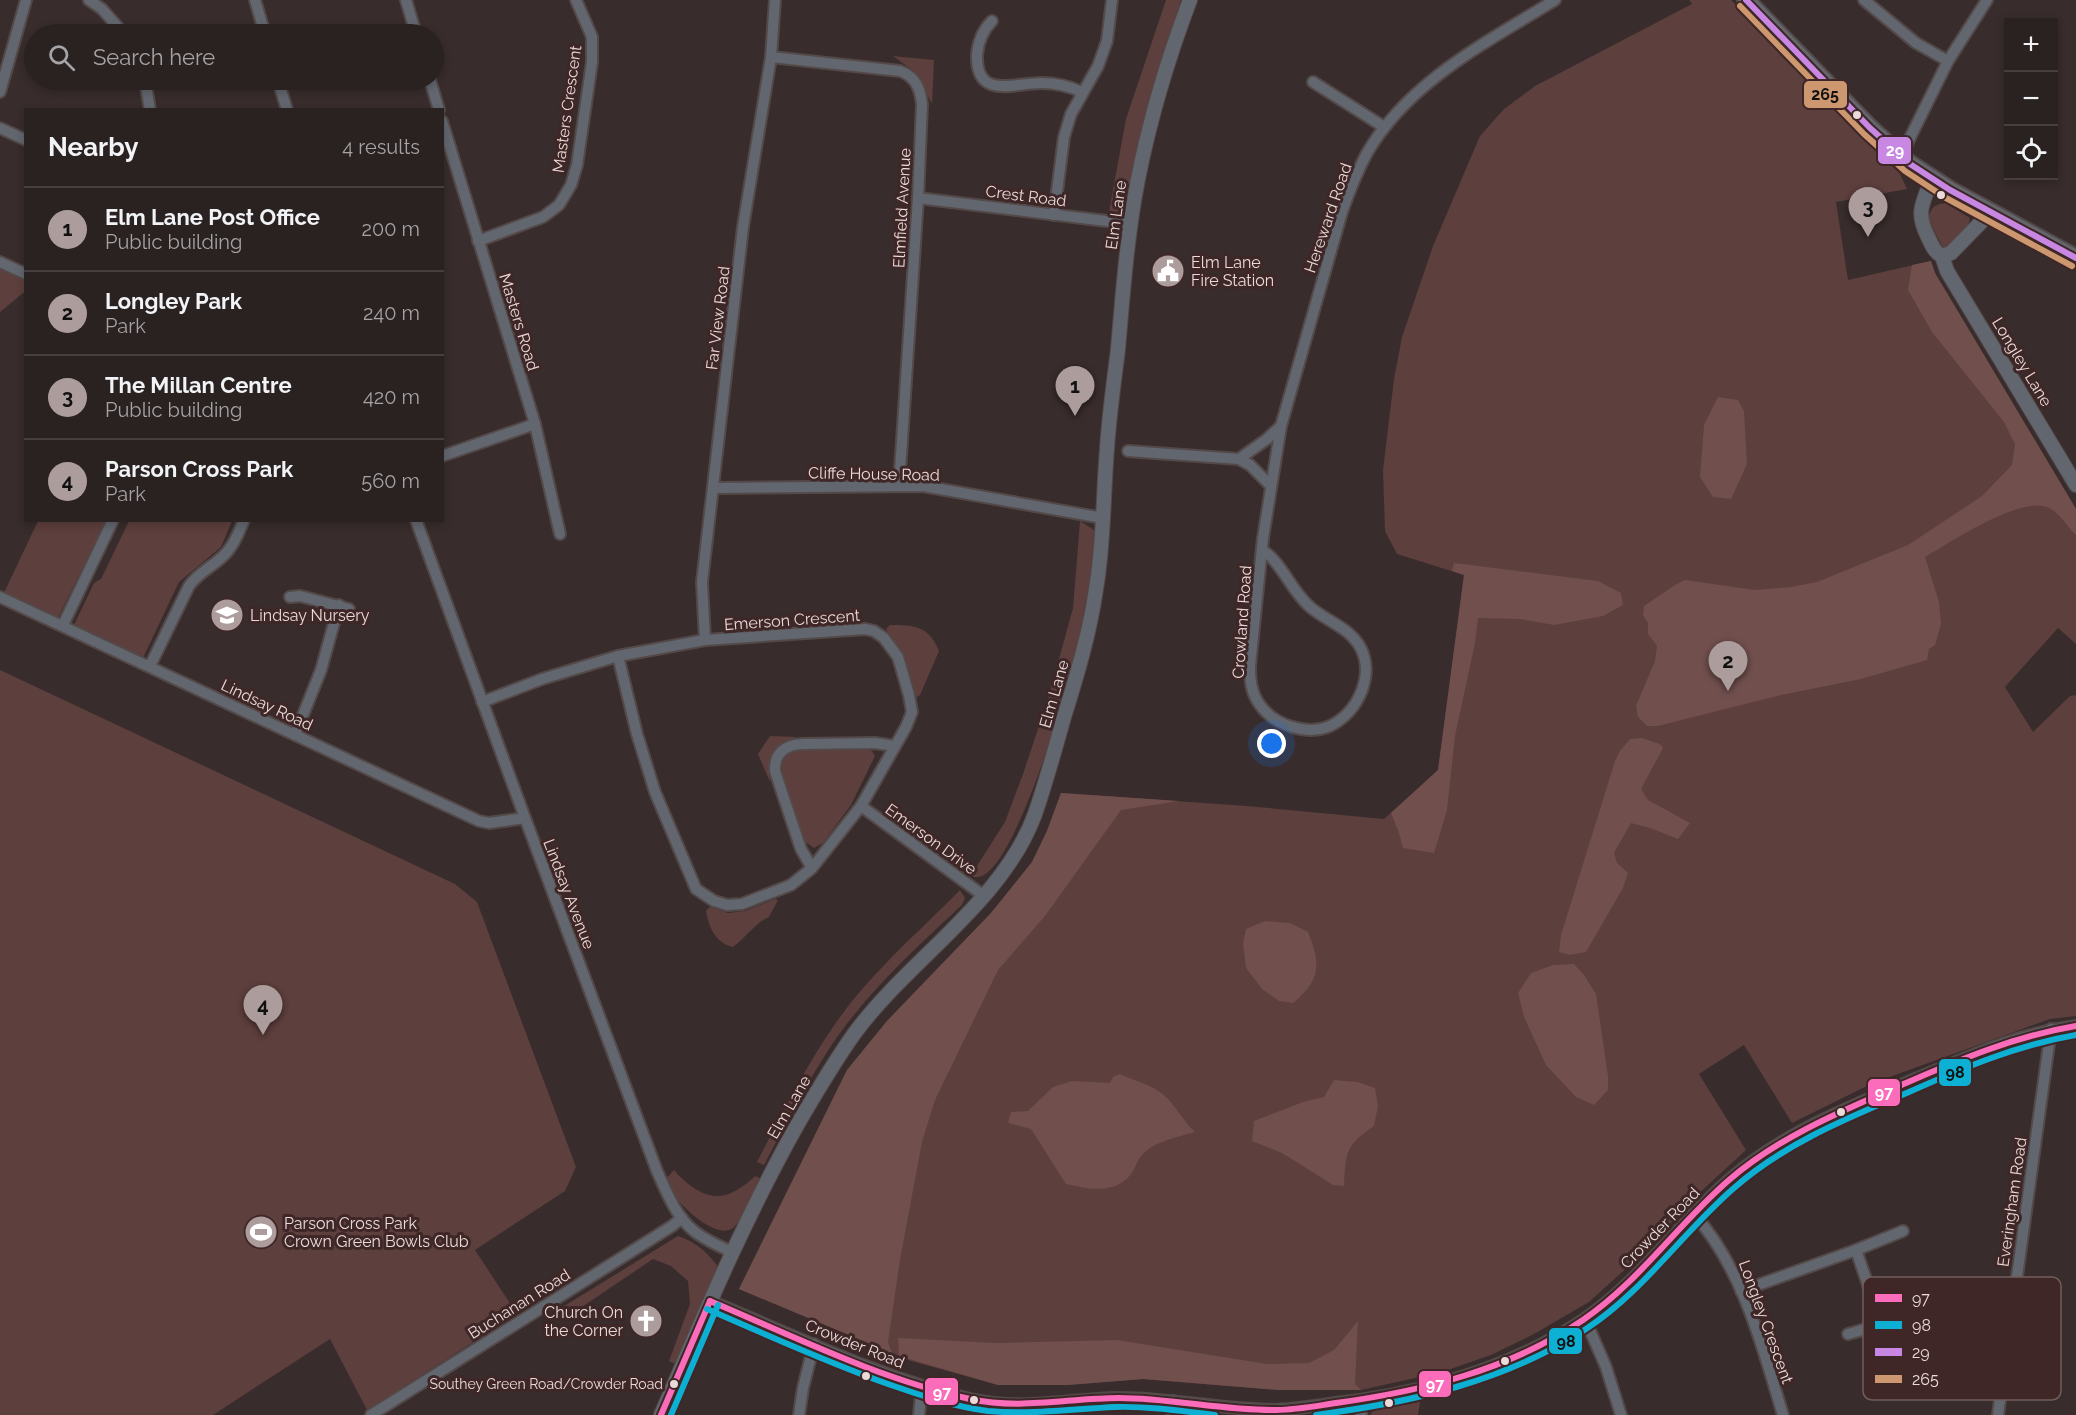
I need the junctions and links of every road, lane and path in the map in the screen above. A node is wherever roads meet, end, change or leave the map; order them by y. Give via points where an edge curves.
1 (26, 0) edge
2 (89, 0) edge
3 (255, 0) edge
4 (406, 0) edge
5 (576, 0) edge
6 (774, 0) edge
7 (1112, 0) edge
8 (1190, 0) edge
9 (1555, 0) edge
10 (1746, 0) edge
11 (1864, 0) edge
12 (1987, 0) edge
13 (992, 21) dead end
14 (115, 24) edge
15 (262, 24) edge
16 (413, 24) edge
17 (771, 57) junction
18 (1948, 61) junction
19 (1313, 82) dead end
20 (147, 90) edge
21 (281, 90) edge
22 (433, 90) edge
23 (0, 92) edge
24 (1082, 92) junction
25 (150, 108) edge
26 (286, 108) edge
27 (438, 108) edge
28 (0, 128) edge
29 (1384, 128) junction
30 (444, 129) edge
31 (24, 139) edge
32 (1901, 156) junction
33 (1932, 178) junction
34 (918, 198) junction
35 (1991, 212) junction
36 (1054, 215) junction
37 (1131, 224) junction
38 (478, 241) junction
39 (1942, 256) junction
40 (2076, 258) edge
41 (0, 262) edge
42 (24, 272) edge
43 (535, 424) junction
44 (1281, 426) junction
45 (1128, 451) dead end
46 (444, 455) edge
47 (1239, 459) junction
48 (2076, 485) edge
49 (899, 486) junction
50 (1271, 486) junction
51 (713, 488) junction
52 (1104, 518) junction
53 (112, 522) edge
54 (243, 522) edge
55 (417, 522) edge
56 (560, 534) dead end
57 (1262, 550) junction
58 (0, 597) edge
59 (290, 597) dead end
60 (63, 625) junction
61 (705, 640) junction
62 (618, 656) junction
63 (150, 666) junction
64 (482, 702) junction
65 (295, 735) junction
66 (896, 746) junction
67 (861, 806) junction
68 (525, 818) junction
69 (812, 868) junction
70 (984, 896) junction
71 (2076, 1026) edge
72 (2051, 1029) junction
73 (1694, 1214) junction
74 (682, 1218) junction
75 (1903, 1231) dead end
76 (1856, 1250) junction
77 (732, 1252) junction
78 (1865, 1277) edge
79 (2017, 1277) edge
80 (1742, 1291) junction
81 (710, 1301) junction
82 (1585, 1319) junction
83 (1863, 1329) edge
84 (1848, 1334) dead end
85 (814, 1344) junction
86 (922, 1386) junction
87 (1362, 1400) junction
88 (2000, 1400) edge
89 (1173, 1401) junction
90 (1042, 1410) edge
91 (1296, 1412) edge
92 (1265, 1413) edge
93 (371, 1415) edge
94 (661, 1415) edge
95 (799, 1415) edge
96 (920, 1415) edge
97 (1172, 1415) edge
98 (1361, 1415) edge
99 (1621, 1415) edge
100 (1783, 1415) edge
101 (1998, 1415) edge

1 - 23 street
2 - 14 street
3 - 15 street
4 - 16 street
5 - 38 street, Masters Crescent via 592,37 592,62 571,185 559,205 543,217
6 - 17 street, Far View Road
7 - 24 street via 1107,41
8 - 37 street, Elm Lane via 1154,116
9 - 29 street, Hereward Road via 1424,85
10 - 32 main road
11 - 18 street via 1916,42
12 - 18 street
13 - 24 street via 986,26 978,49 979,71 986,80 1010,87 1056,83
17 - 34 street, Elmfield Avenue via 909,74 921,92 922,104
17 - 51 street, Far View Road via 743,227
18 - 32 street
19 - 29 street
20 - 25 street
21 - 26 street
22 - 27 street
24 - 36 street via 1064,137
28 - 31 street
29 - 44 street, Hereward Road via 1359,170 1342,212
30 - 38 street, Masters Road
32 - 33 main road
33 - 35 main road
33 - 39 street, Longley Lane via 1920,217 1936,253
34 - 36 street, Crest Road
34 - 49 street, Elmfield Avenue
35 - 39 street via 1952,253
35 - 40 main road
36 - 37 street, Crest Road
37 - 52 street, Elm Lane via 1107,449
38 - 43 street, Masters Road
39 - 48 street, Longley Lane via 1947,271
41 - 42 street
43 - 46 street
43 - 56 street, Masters Road
44 - 47 street
44 - 50 street, Hereward Road
45 - 47 street
47 - 50 street
49 - 51 street, Cliffe House Road
49 - 52 street, Cliffe House Road via 923,486
50 - 57 street, Crowland Road
51 - 61 street, Far View Road via 701,600
52 - 70 street, Elm Lane via 1088,632 1044,788 1020,845
53 - 60 street
54 - 63 street via 231,548 194,577
55 - 64 street, Lindsay Avenue
57 - 57 street, Crowland Road via 1250,666 1253,693 1267,713 1287,725 1301,730 1329,726 1351,708 1365,685 1360,647 1352,635 1309,606 1276,560
58 - 60 street, Lindsay Road
59 - 65 street via 344,607
60 - 63 street, Lindsay Road
61 - 62 street, Emerson Crescent
61 - 66 street, Emerson Crescent via 851,629 874,631 898,657 909,695 912,712
62 - 64 street, Emerson Crescent
62 - 69 street, Emerson Crescent via 655,792 696,890 727,905 742,904 791,885
63 - 65 street, Lindsay Road
64 - 68 street, Lindsay Avenue
65 - 68 street, Lindsay Road via 479,821
66 - 67 street, Emerson Crescent
66 - 69 street via 802,744 790,745 778,754 775,771 801,849
67 - 69 street, Emerson Crescent
67 - 70 street, Emerson Drive
68 - 74 street, Lindsay Avenue via 657,1171
70 - 77 street, Elm Lane via 857,1029 784,1149
71 - 72 street, Crowder Road
72 - 73 street, Crowder Road via 1985,1050 1828,1116 1753,1161
72 - 79 street, Everingham Road
73 - 80 street, Longley Crescent via 1709,1230
73 - 82 street, Crowder Road via 1648,1263
74 - 77 street, Lindsay Avenue via 693,1231
74 - 93 street, Buchanan Road
75 - 76 street
76 - 78 street
76 - 80 street
77 - 81 street, Elm Lane
80 - 100 street, Longley Crescent
81 - 85 street, Crowder Road
81 - 94 street, Elm Lane
82 - 87 street, Crowder Road via 1470,1376
82 - 99 street
83 - 84 street
85 - 86 street, Crowder Road
85 - 95 street
86 - 90 street, Crowder Road via 971,1399
86 - 96 street
87 - 91 street, Crowder Road
87 - 98 street
88 - 101 street, Everingham Road
89 - 90 street, Crowder Road via 1118,1398
89 - 92 street, Crowder Road
89 - 97 street
91 - 92 street, Crowder Road

